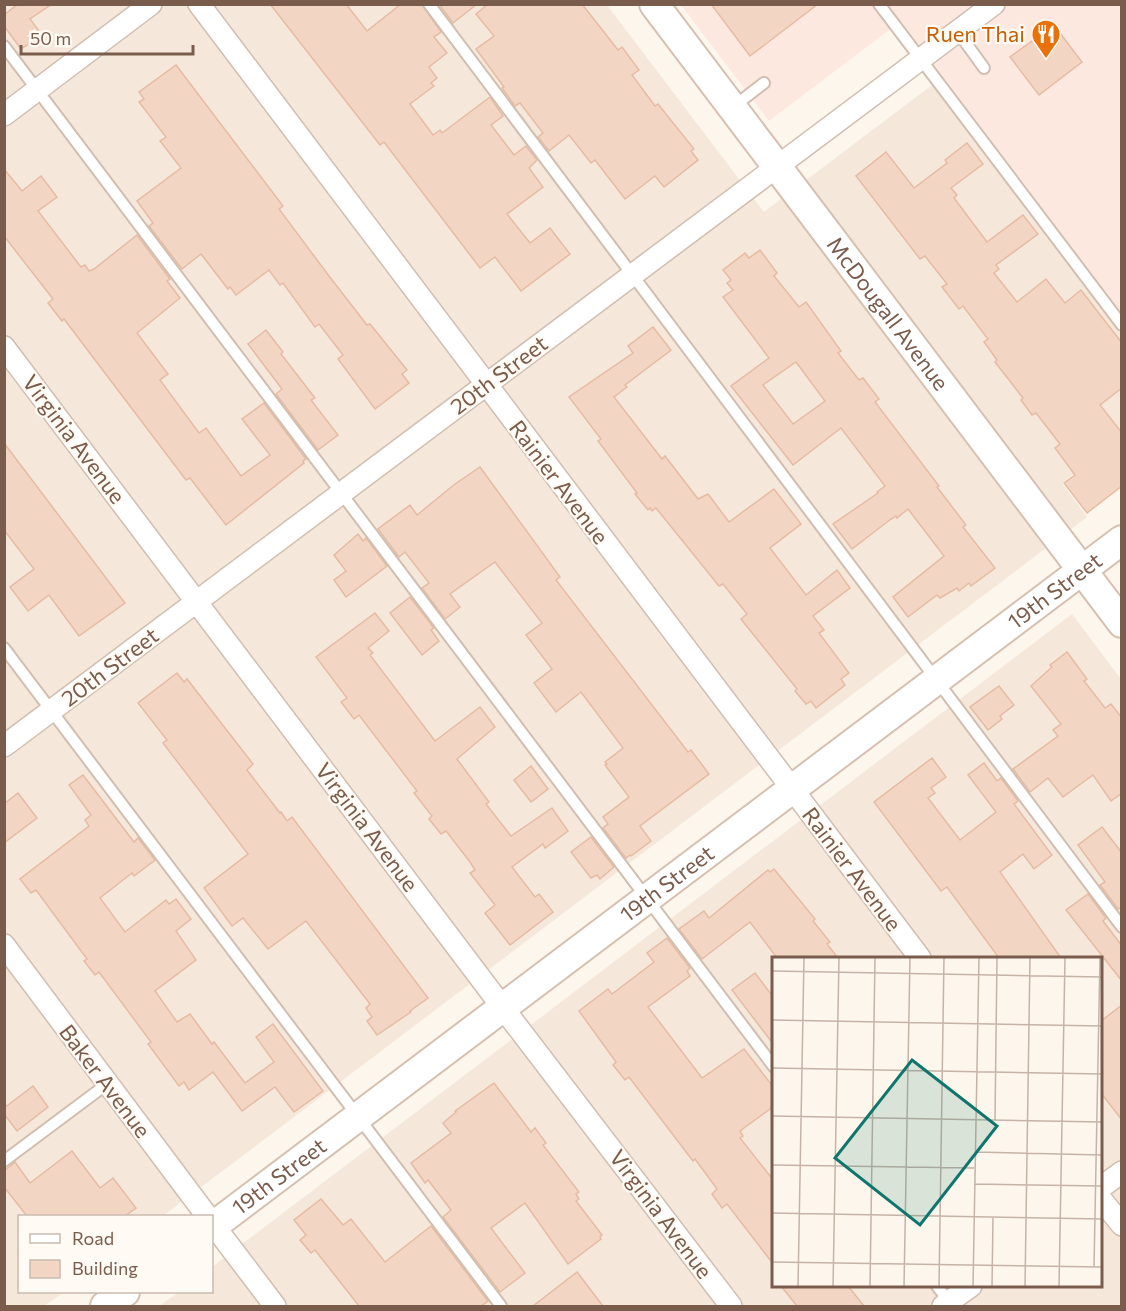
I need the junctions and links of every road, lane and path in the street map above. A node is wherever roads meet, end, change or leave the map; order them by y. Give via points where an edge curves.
1 (151, 4) edge
2 (199, 4) edge
3 (429, 4) edge
4 (654, 4) edge
5 (879, 4) edge
6 (994, 4) edge
7 (958, 32) junction
8 (4, 46) edge
9 (921, 59) junction
10 (984, 68) dead end
11 (764, 83) dead end
12 (38, 90) junction
13 (732, 108) junction
14 (4, 115) edge
15 (777, 167) junction
16 (632, 275) junction
17 (1122, 325) edge
18 (4, 347) edge
19 (486, 384) junction
20 (342, 492) junction
21 (1122, 540) edge
22 (1082, 570) junction
23 (196, 602) junction
24 (1122, 623) edge
25 (4, 648) edge
26 (937, 680) junction
27 (52, 710) junction
28 (4, 746) edge
29 (792, 789) junction
30 (647, 899) junction
31 (1122, 927) edge
32 (6, 952) edge
33 (919, 957) edge
34 (503, 1008) junction
35 (772, 1064) edge
36 (107, 1084) junction
37 (358, 1115) junction
38 (4, 1161) edge
39 (1122, 1172) edge
40 (1102, 1187) edge
41 (1102, 1199) edge
42 (205, 1215) edge
43 (213, 1222) edge
44 (213, 1226) edge
45 (1122, 1226) edge
46 (969, 1287) edge
47 (124, 1293) edge
48 (946, 1300) edge
49 (105, 1306) edge
50 (275, 1306) edge
51 (501, 1306) edge
52 (731, 1306) edge

1 - 12 street
2 - 19 street, Rainier Avenue
3 - 16 lane
4 - 13 street, McDougall Avenue
5 - 9 lane
6 - 7 street, 20th Street
7 - 9 street, 20th Street
7 - 10 lane
8 - 12 lane
9 - 15 street, 20th Street
9 - 17 lane
11 - 13 lane
12 - 14 street
12 - 20 lane
13 - 15 street, McDougall Avenue
15 - 16 street, 20th Street
15 - 22 street, McDougall Avenue
16 - 19 street, 20th Street
16 - 26 lane
18 - 23 street, Virginia Avenue
19 - 20 street, 20th Street
19 - 29 street, Rainier Avenue
20 - 23 street, 20th Street
20 - 30 lane
21 - 22 street, 19th Street
22 - 24 street, McDougall Avenue
22 - 26 street, 19th Street
23 - 27 street, 20th Street
23 - 34 street, Virginia Avenue
25 - 27 lane
26 - 29 street, 19th Street
26 - 31 lane
27 - 28 street, 20th Street
27 - 37 lane
29 - 30 street, 19th Street
29 - 33 street, Rainier Avenue
30 - 34 street, 19th Street
30 - 35 lane
32 - 36 street, Baker Avenue
34 - 37 street, 19th Street
34 - 52 street, Virginia Avenue
36 - 38 lane
36 - 42 street, Baker Avenue
37 - 43 street, 19th Street
37 - 51 lane
39 - 40 street
41 - 45 street
44 - 50 street, Baker Avenue
46 - 48 street
47 - 49 street

